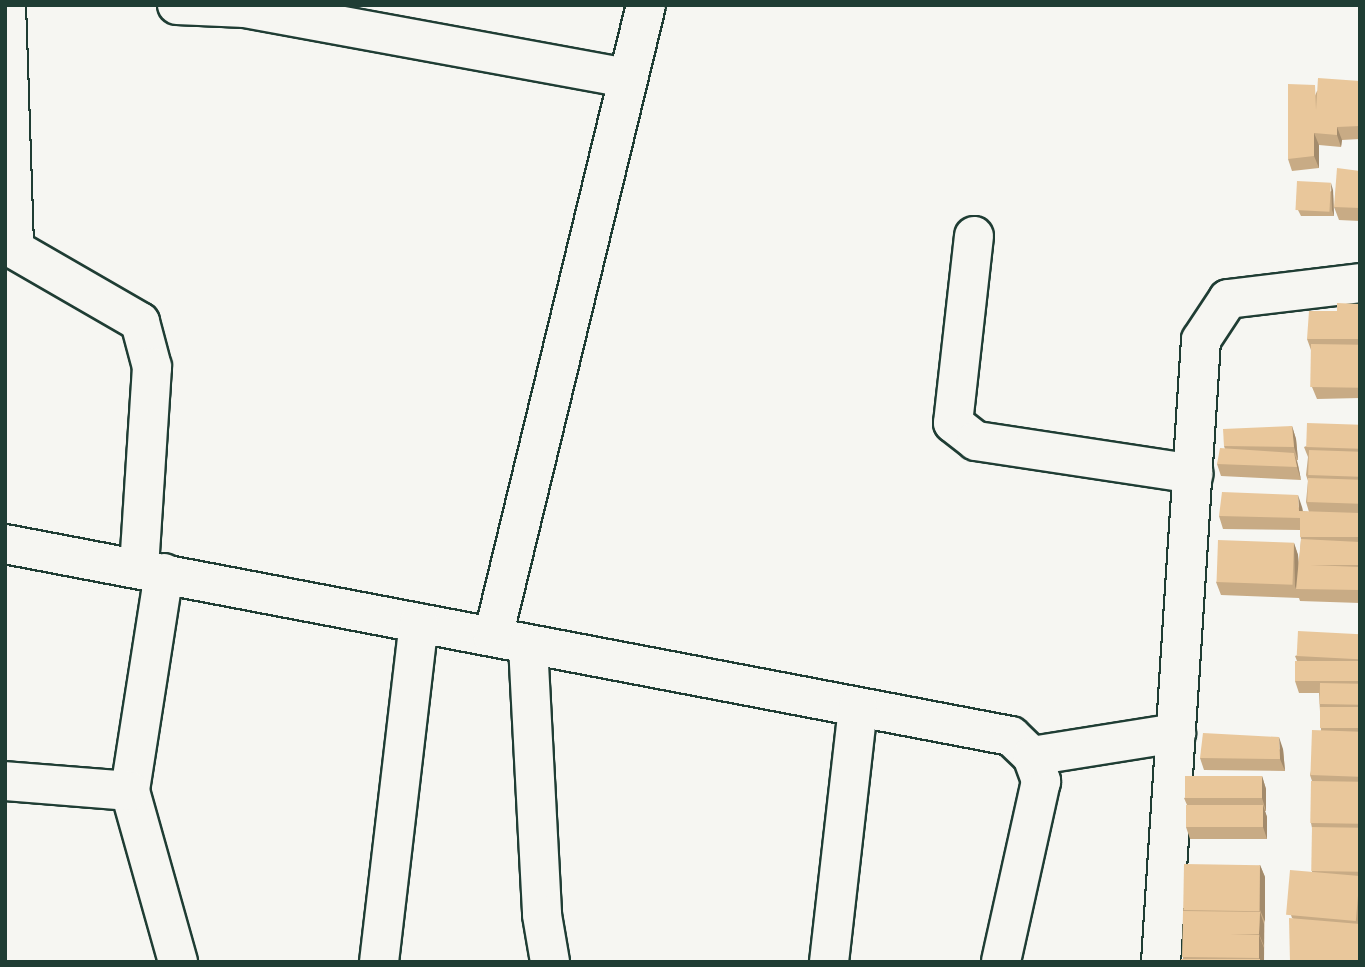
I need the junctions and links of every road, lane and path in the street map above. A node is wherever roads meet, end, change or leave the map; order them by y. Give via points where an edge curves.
1 (6, 5) edge
2 (177, 5) edge
3 (646, 5) edge
4 (358, 17) edge
5 (627, 78) junction
6 (974, 236) dead end
7 (9, 244) edge
8 (1360, 283) edge
9 (1194, 474) junction
10 (5, 544) edge
11 (152, 570) junction
12 (419, 623) junction
13 (510, 641) junction
14 (858, 708) junction
15 (1176, 733) junction
16 (1032, 756) junction
17 (5, 781) edge
18 (130, 791) junction
19 (178, 962) edge
20 (379, 962) edge
21 (550, 962) edge
22 (829, 962) edge
23 (1001, 962) edge
24 (1161, 962) edge

1 - 7 street
2 - 4 street
3 - 5 street
4 - 5 street
5 - 13 street
6 - 9 street via 953,423 976,441
7 - 11 street via 92,298 140,322 152,366
8 - 9 street via 1228,299 1201,340
9 - 15 street
10 - 11 street
11 - 12 street
11 - 18 street
12 - 13 street
12 - 20 street
13 - 14 street
13 - 21 street
14 - 16 street via 1011,736
14 - 22 street
15 - 16 street
15 - 24 street
16 - 23 street via 1041,781
17 - 18 street via 12,778
18 - 19 street

